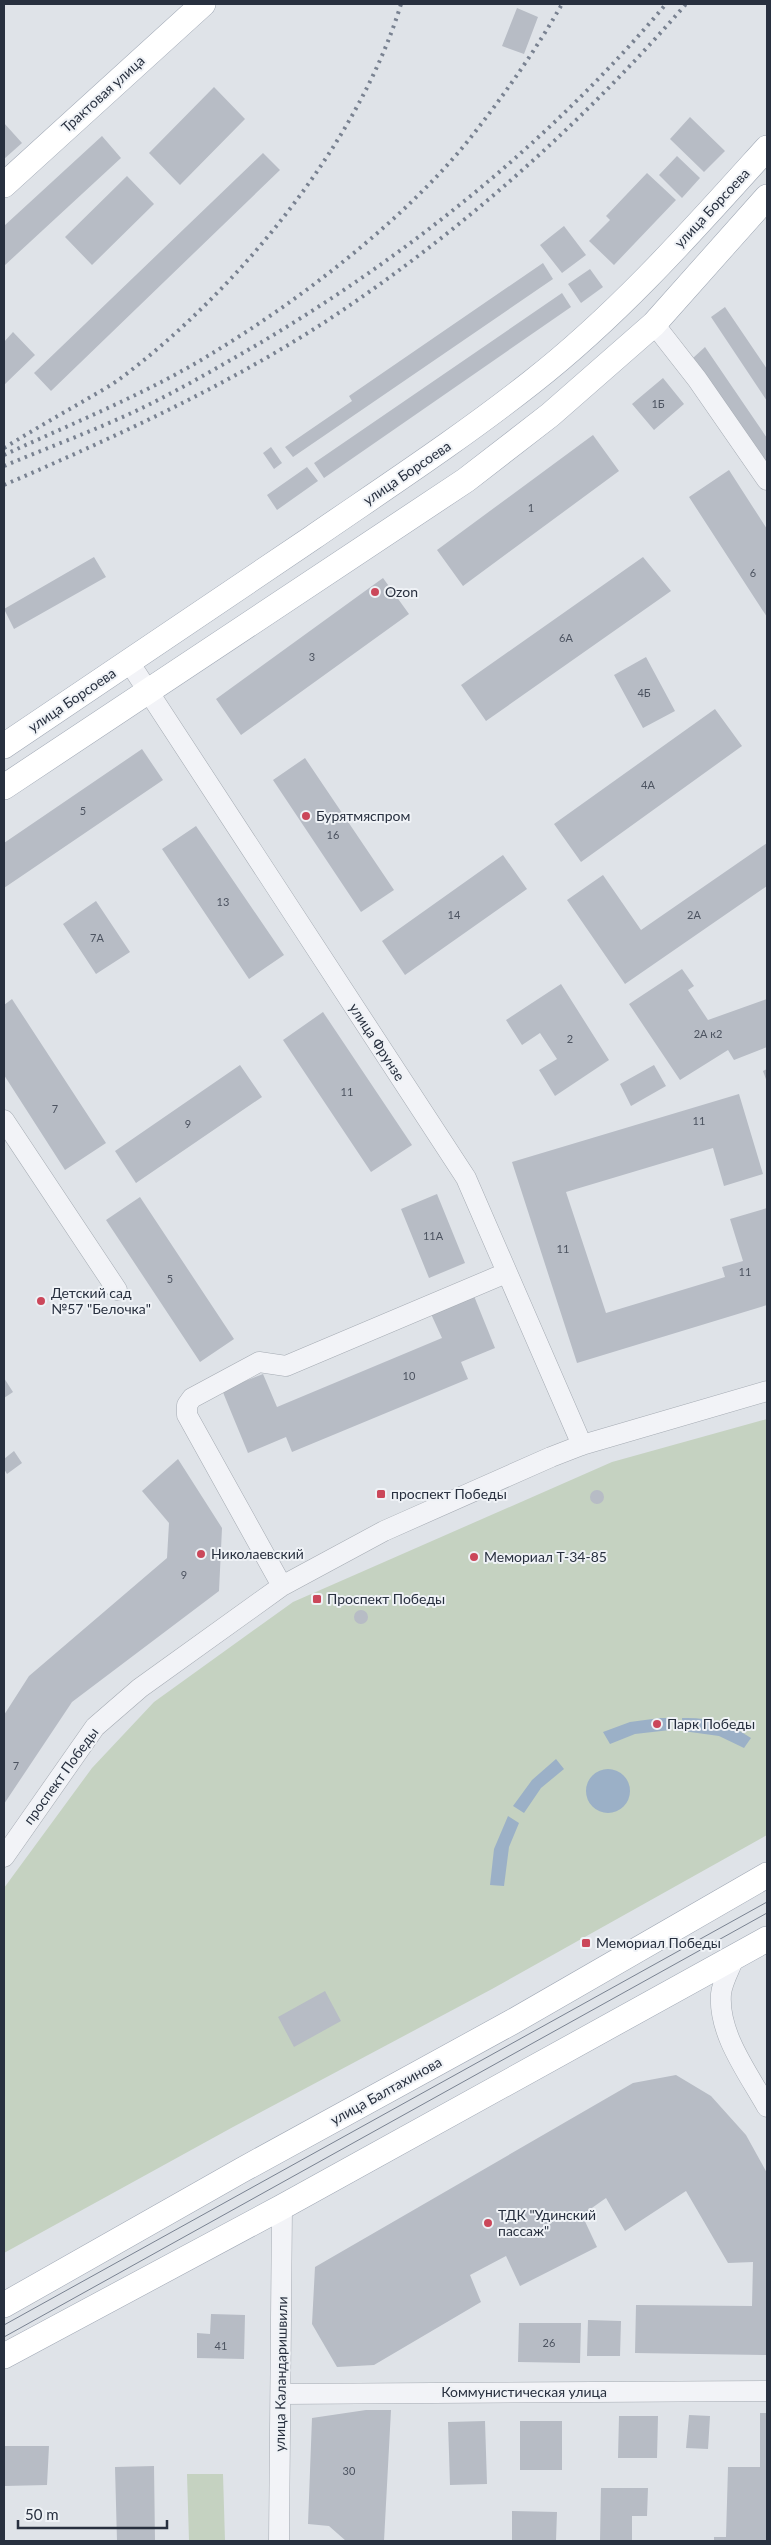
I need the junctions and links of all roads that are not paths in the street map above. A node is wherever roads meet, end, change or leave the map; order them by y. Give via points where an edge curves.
1 (203, 4) edge
2 (767, 148) edge
3 (4, 184) edge
4 (767, 197) edge
5 (654, 324) junction
6 (767, 480) edge
7 (130, 662) junction
8 (148, 692) junction
9 (4, 746) edge
10 (4, 787) edge
11 (4, 1120) edge
12 (506, 1273) junction
13 (116, 1290) dead end
14 (767, 1391) edge
15 (582, 1444) junction
16 (282, 1586) junction
17 (4, 1857) edge
18 (767, 1875) edge
19 (767, 1939) edge
20 (734, 1958) junction
21 (767, 2107) edge
22 (282, 2207) junction
23 (4, 2305) edge
24 (4, 2356) edge
25 (767, 2391) edge
26 (282, 2394) junction
27 (278, 2541) edge

1 - 3 main road, Трактовая улица
2 - 7 main road, улица Борсоева via 629,295 533,382 447,446
4 - 5 main road
5 - 6 street via 697,379
5 - 8 main road via 550,415 466,480
7 - 8 street, улица Фрунзе
7 - 9 main road, улица Борсоева
8 - 10 main road
8 - 12 street, улица Фрунзе via 466,1178
11 - 13 street
12 - 15 street, улица Фрунзе
12 - 16 street via 286,1366 259,1362 192,1398 187,1405 187,1415
14 - 15 street, проспект Победы
15 - 16 street, проспект Победы via 384,1531
16 - 17 street, проспект Победы via 140,1688 95,1727
18 - 23 main road, улица Балтахинова via 512,2022
19 - 20 main road
20 - 21 street via 721,1992 723,2018 731,2041
20 - 22 main road
22 - 24 main road
22 - 26 street, улица Каландаришвили
25 - 26 street, Коммунистическая улица
26 - 27 street, улица Каландаришвили

